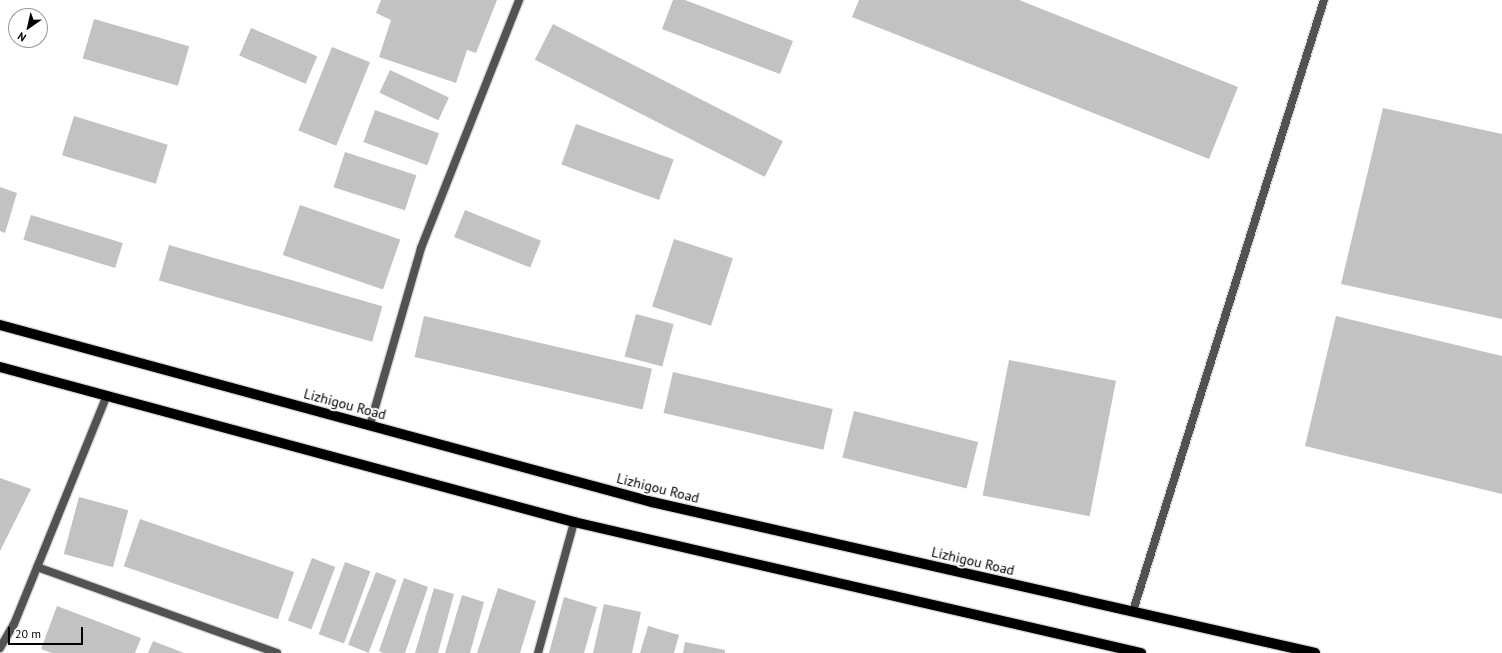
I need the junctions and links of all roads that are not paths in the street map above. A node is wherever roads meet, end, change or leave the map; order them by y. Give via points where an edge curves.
1 (519, 0) edge
2 (1324, 0) edge
3 (0, 325) edge
4 (0, 366) edge
5 (106, 395) junction
6 (370, 425) junction
7 (574, 522) junction
8 (37, 567) junction
9 (1133, 611) junction
10 (0, 648) edge
11 (276, 653) edge
12 (538, 653) edge
13 (1141, 653) edge
14 (1315, 653) edge

1 - 6 street via 421,248
2 - 9 street
3 - 6 main road, Lizhigou Road
4 - 5 main road
5 - 7 main road
5 - 8 street
6 - 9 main road, Lizhigou Road via 652,502
7 - 12 street
7 - 13 main road
8 - 10 street
8 - 11 street
9 - 14 main road, Lizhigou Road

